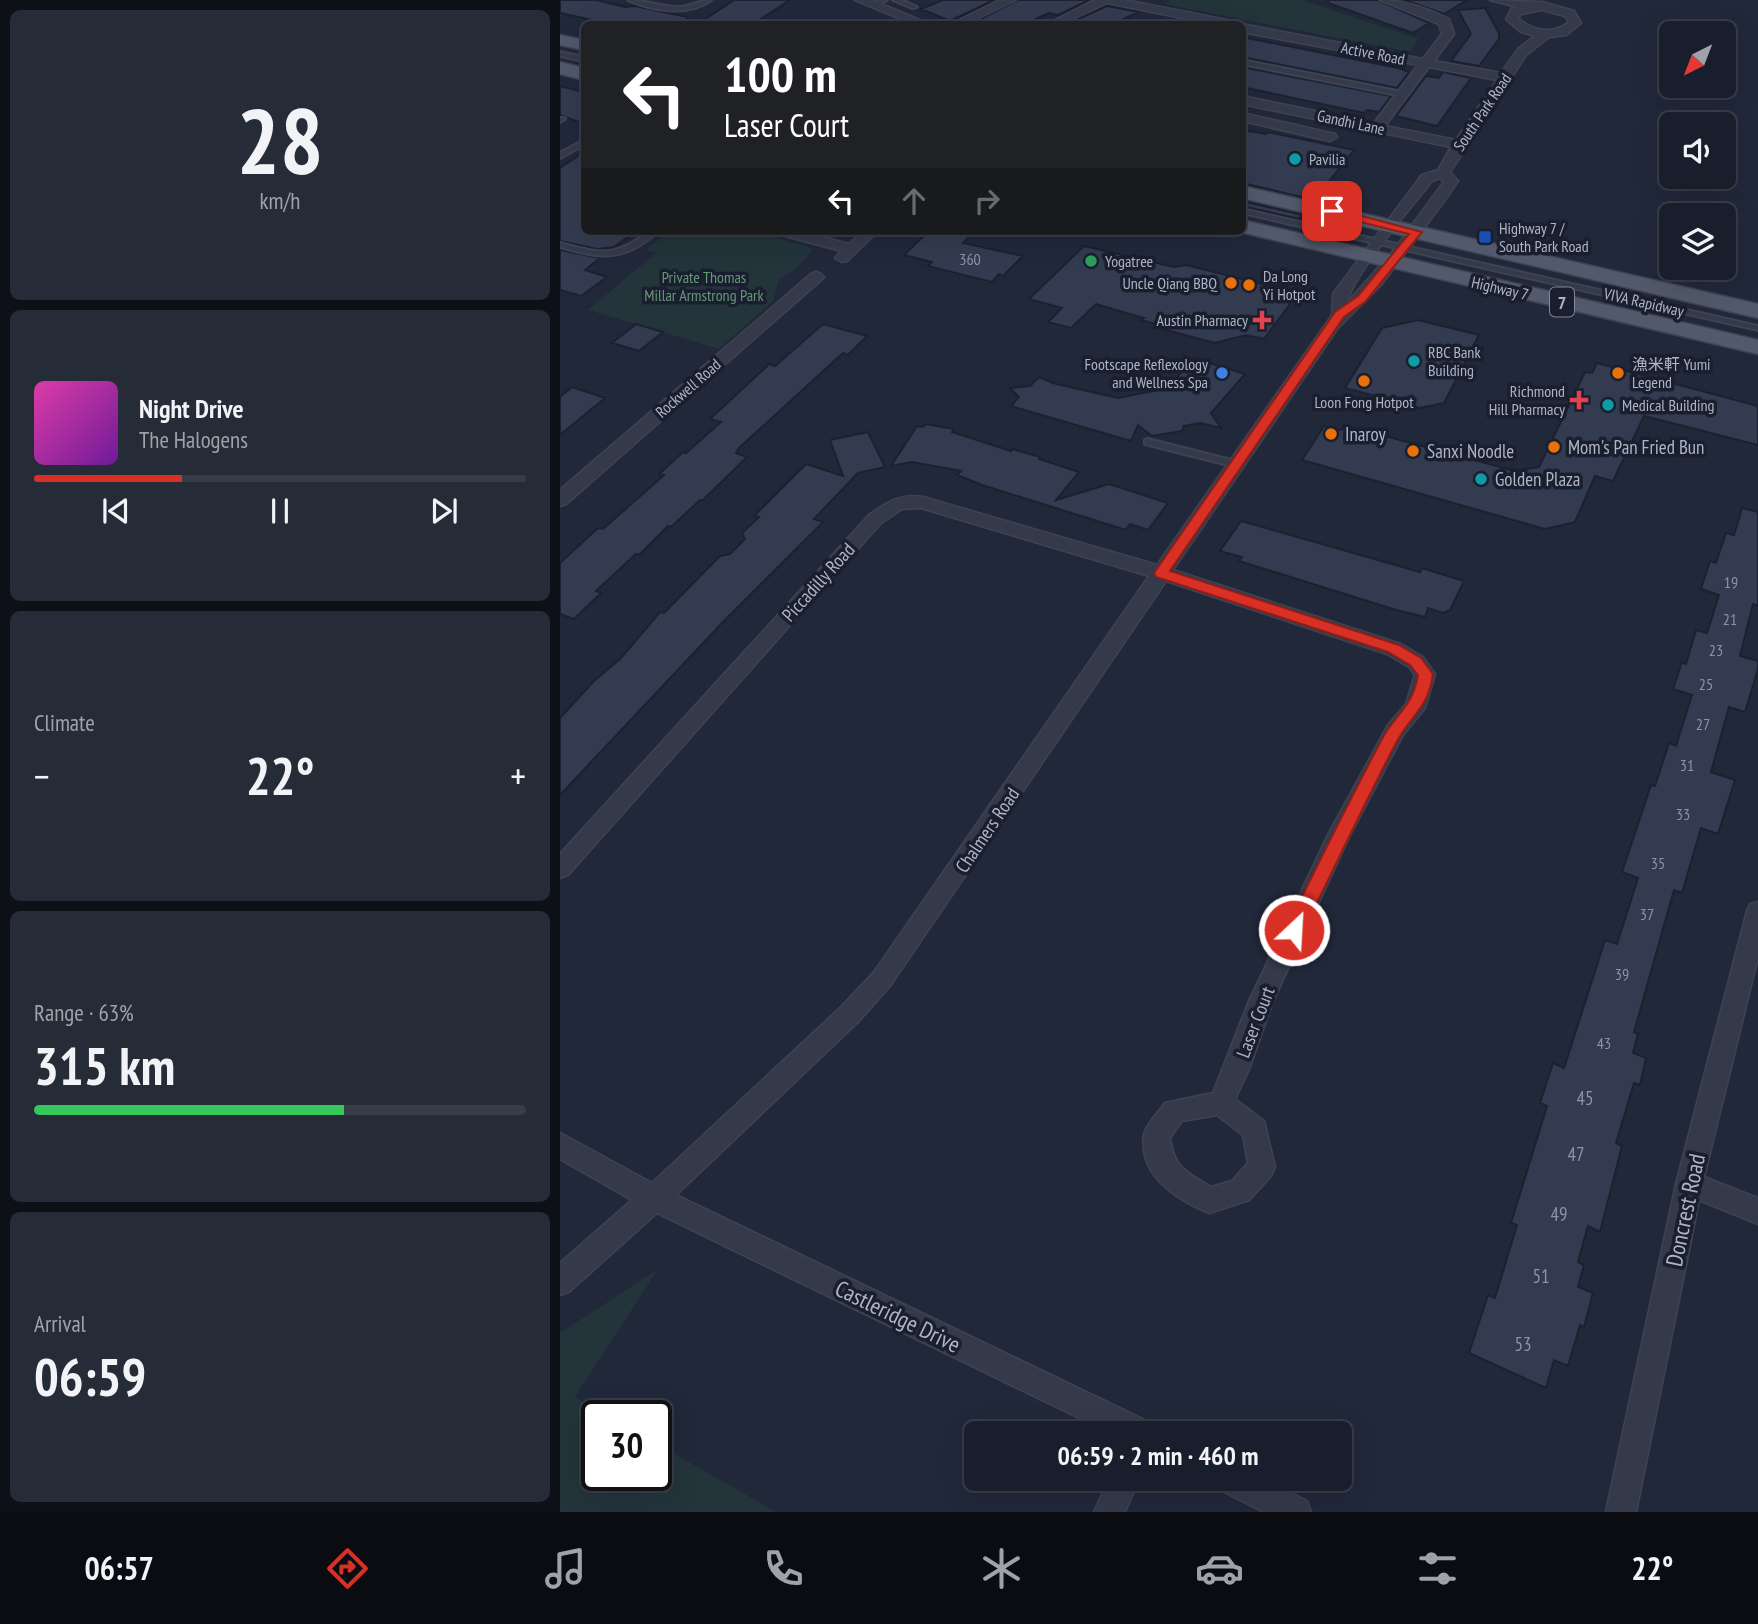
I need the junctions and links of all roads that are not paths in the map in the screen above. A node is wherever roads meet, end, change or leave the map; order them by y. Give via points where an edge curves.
1 (631, 0) edge
2 (708, 0) edge
3 (896, 0) edge
4 (1010, 0) edge
5 (1106, 0) edge
6 (1386, 0) edge
7 (1490, 0) edge
8 (1496, 0) edge
9 (873, 2) edge
10 (1531, 6) junction
11 (914, 7) dead end
12 (1513, 14) junction
13 (916, 21) edge
14 (964, 21) edge
15 (1060, 21) edge
16 (1212, 21) edge
17 (1521, 27) junction
18 (1246, 28) edge
19 (1547, 33) junction
20 (560, 40) edge
21 (581, 44) edge
22 (1522, 52) junction
23 (560, 54) edge
24 (581, 58) edge
25 (1246, 63) edge
26 (1426, 63) junction
27 (560, 68) edge
28 (581, 73) edge
29 (1504, 78) junction
30 (1402, 94) junction
31 (1246, 101) edge
32 (1257, 103) junction
33 (1246, 112) edge
34 (1246, 116) edge
35 (1377, 128) junction
36 (1329, 137) dead end
37 (581, 144) edge
38 (1459, 145) junction
39 (560, 156) edge
40 (1443, 173) junction
41 (1246, 193) edge
42 (1246, 212) edge
43 (1246, 226) edge
44 (650, 235) edge
45 (795, 235) edge
46 (867, 235) edge
47 (1378, 241) junction
48 (560, 245) edge
49 (1404, 247) junction
50 (816, 277) dead end
51 (1758, 312) edge
52 (1340, 315) junction
53 (1758, 328) edge
54 (1758, 347) edge
55 (1148, 442) dead end
56 (1236, 464) junction
57 (560, 500) edge
58 (1161, 573) junction
59 (560, 869) edge
60 (1758, 911) edge
61 (1221, 1103) junction
62 (560, 1145) edge
63 (1689, 1184) junction
64 (654, 1198) junction
65 (1758, 1211) edge
66 (560, 1281) edge
67 (1116, 1421) edge
68 (1118, 1491) edge
69 (1255, 1491) edge
70 (1108, 1512) edge
71 (1296, 1512) edge
72 (1621, 1512) edge

1 - 2 lane via 673,8
3 - 11 lane
4 - 14 street
5 - 15 street
5 - 16 street
6 - 26 street via 1445,22 1448,34
7 - 12 street
8 - 10 street
9 - 13 street
10 - 12 street
10 - 19 street, South Park Road via 1562,10 1574,18 1575,23 1566,30
12 - 17 street
17 - 19 street
17 - 22 street, South Park Road
18 - 26 street, Active Road
19 - 22 street, South Park Road
20 - 21 main road
22 - 29 street, South Park Road
23 - 24 lane
25 - 30 lane
26 - 29 street, Active Road
26 - 30 street
27 - 28 main road
29 - 38 street, South Park Road
30 - 35 street
31 - 32 street, Gandhi Lane
32 - 33 street
32 - 35 street, Gandhi Lane
34 - 36 street
35 - 38 street, Gandhi Lane
37 - 39 lane
38 - 40 street, South Park Road
40 - 47 street, South Park Road via 1427,178
40 - 49 street, South Park Road via 1451,181
41 - 47 main road, Highway 7 / 7
42 - 47 lane
43 - 47 main road, Highway 7 / 7
44 - 48 lane via 618,254 598,256
45 - 46 street via 847,253
47 - 49 main road, Highway 7 / 7
47 - 49 main road, Highway 7 / 7
47 - 52 street, Chalmers Road via 1341,294
49 - 51 main road, Highway 7 / 7
49 - 52 street, Chalmers Road via 1362,299
49 - 53 lane, VIVA Rapidway
49 - 54 main road, Highway 7 / 7
50 - 57 street, Rockwell Road
52 - 56 street, Chalmers Road
55 - 56 lane
56 - 58 street, Chalmers Road
58 - 59 street, Piccadilly Road via 932,505 897,503 869,526
58 - 61 street, Laser Court via 1394,649 1416,662 1425,674 1415,708 1395,730 1339,835 1261,1001
58 - 64 street, Chalmers Road via 882,979
60 - 63 street, Doncrest Road
61 - 61 street via 1174,1111 1157,1135 1160,1164 1177,1181 1209,1200 1240,1191 1262,1167 1255,1129
62 - 64 street
63 - 65 street
63 - 72 street, Doncrest Road
64 - 66 street, Chalmers Road
64 - 67 street, Castleridge Drive
68 - 70 street
69 - 71 street

